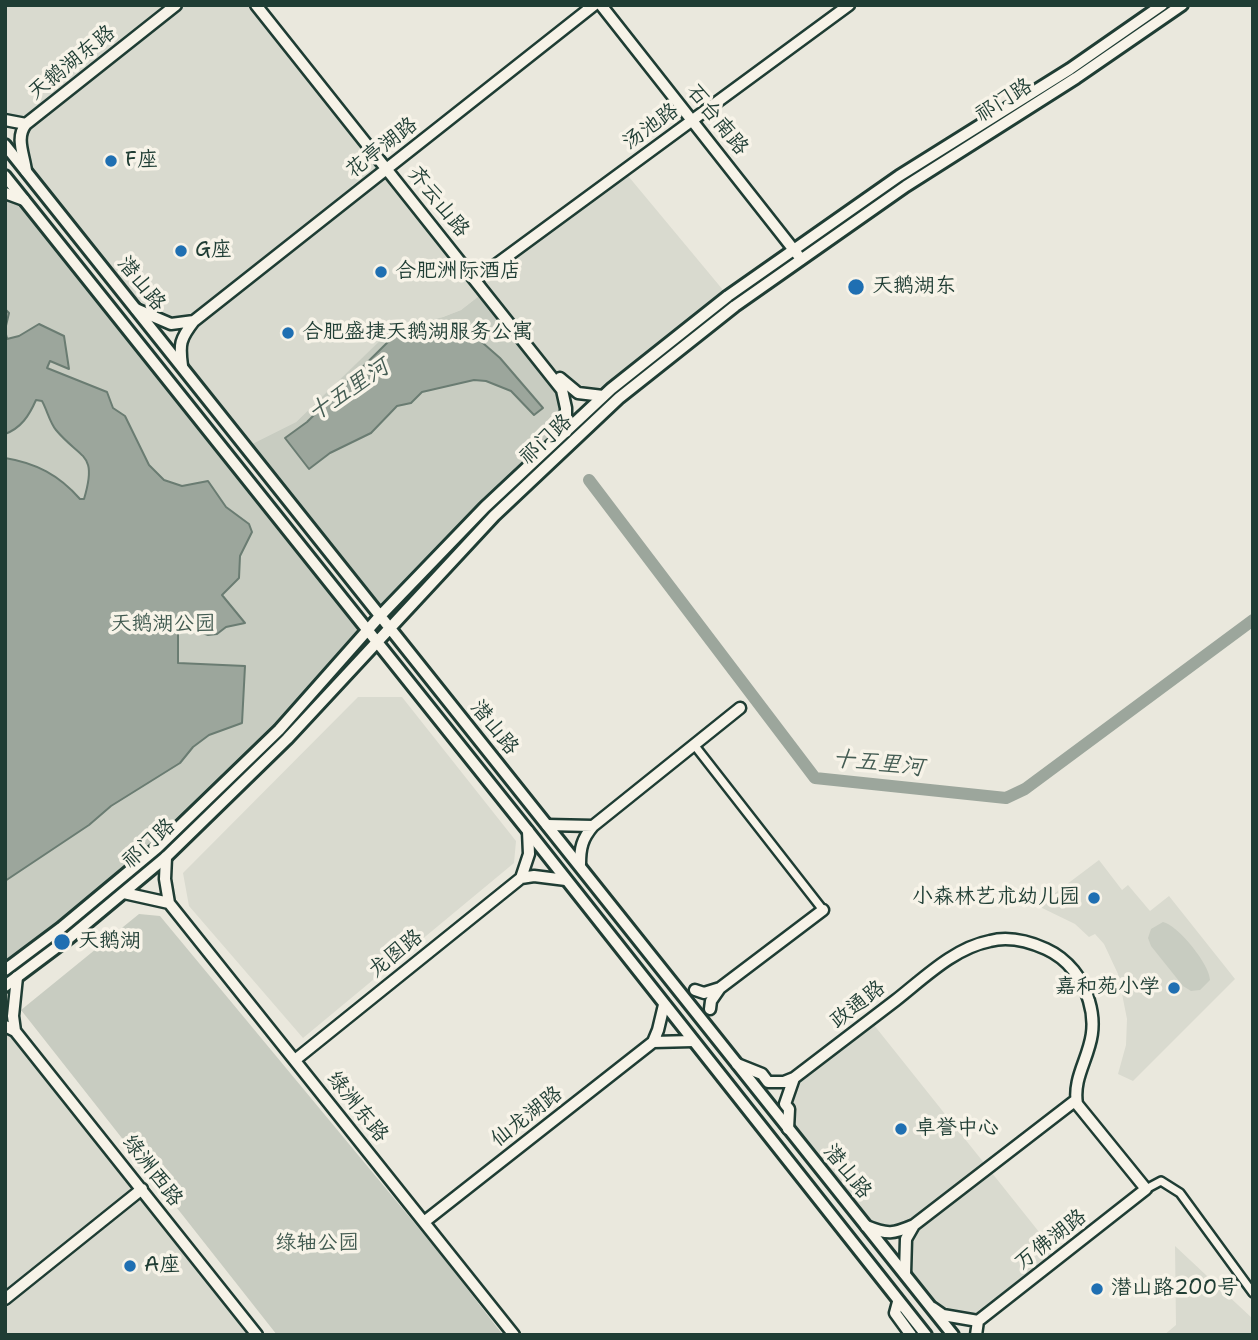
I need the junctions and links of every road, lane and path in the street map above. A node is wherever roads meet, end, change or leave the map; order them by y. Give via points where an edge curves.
1 (176, 5) edge
2 (256, 5) edge
3 (263, 5) edge
4 (594, 5) edge
5 (601, 5) edge
6 (609, 5) edge
7 (839, 5) edge
8 (849, 5) edge
9 (1161, 5) edge
10 (1182, 5) edge
11 (694, 117) junction
12 (5, 120) edge
13 (26, 124) junction
14 (5, 145) edge
15 (388, 167) junction
16 (26, 171) junction
17 (5, 176) edge
18 (5, 193) edge
19 (24, 200) junction
20 (801, 252) junction
21 (476, 277) junction
22 (136, 309) junction
23 (194, 321) junction
24 (182, 366) junction
25 (603, 396) junction
26 (566, 432) junction
27 (380, 616) junction
28 (389, 628) junction
29 (368, 630) junction
30 (377, 641) junction
31 (740, 708) dead end
32 (695, 746) junction
33 (547, 825) junction
34 (593, 826) junction
35 (528, 831) junction
36 (166, 857) junction
37 (580, 864) junction
38 (521, 878) junction
39 (566, 880) junction
40 (124, 893) junction
41 (169, 902) junction
42 (823, 910) joint
43 (5, 970) edge
44 (17, 977) junction
45 (5, 986) edge
46 (720, 988) junction
47 (695, 990) dead end
48 (664, 1005) junction
49 (710, 1009) dead end
50 (5, 1026) edge
51 (15, 1031) junction
52 (693, 1041) junction
53 (653, 1042) junction
54 (295, 1060) junction
55 (736, 1063) junction
56 (794, 1078) junction
57 (1076, 1100) junction
58 (788, 1129) junction
59 (142, 1189) junction
60 (1146, 1189) junction
61 (424, 1222) junction
62 (914, 1225) junction
63 (866, 1226) junction
64 (905, 1274) junction
65 (1253, 1293) edge
66 (5, 1299) edge
67 (898, 1302) junction
68 (931, 1307) junction
69 (978, 1321) junction
70 (257, 1335) edge
71 (514, 1335) edge
72 (911, 1335) edge
73 (926, 1335) edge
74 (953, 1335) edge
75 (976, 1335) edge

1 - 13 street, 天鹅湖东路
2 - 15 street, 齐云山路
3 - 15 street
4 - 15 street, 花亭湖路
5 - 11 street, 石台南路
6 - 11 street, 石台南路
7 - 11 street, 汤池路
8 - 11 street, 汤池路
9 - 20 main road, 祁门路 via 1070,69 899,176
10 - 20 main road, 祁门路 via 1076,78
11 - 20 street, 石台南路
11 - 21 street, 汤池路
12 - 13 street, 天鹅湖东路
13 - 16 street, 天鹅湖东路 via 20,143
14 - 16 main road, 潜山路
15 - 21 street, 齐云山路
15 - 23 street, 花亭湖路
16 - 22 main road, 潜山路
17 - 19 main road, 潜山路
18 - 19 street
19 - 29 main road, 潜山路
20 - 25 main road, 祁门路 via 727,296
20 - 28 main road, 祁门路 via 619,398 494,516
21 - 25 street via 563,383 578,393
21 - 26 street, 齐云山路 via 562,390
22 - 23 street via 171,324
22 - 24 main road, 潜山路
23 - 24 street, 花亭湖路 via 182,337
24 - 27 main road, 潜山路
25 - 26 main road, 祁门路
26 - 27 main road, 祁门路 via 485,507
27 - 28 main road, 潜山路
27 - 29 main road, 祁门路
28 - 30 main road, 祁门路
28 - 33 main road, 潜山路
29 - 30 main road, 潜山路
29 - 43 main road, 祁门路 via 279,730 157,848
30 - 35 main road, 潜山路
30 - 36 main road, 祁门路 via 287,739
31 - 32 street
32 - 34 street
32 - 42 street
33 - 34 street
33 - 37 main road, 潜山路
34 - 37 street via 583,838
35 - 38 street via 529,854
35 - 39 main road, 潜山路
36 - 40 main road, 祁门路
36 - 41 street
37 - 55 main road, 潜山路
38 - 39 street
38 - 54 street, 龙图路
39 - 48 main road, 潜山路
40 - 41 street
40 - 44 main road, 祁门路
41 - 54 street, 绿洲东路
42 - 46 street
44 - 45 main road, 祁门路
44 - 51 street
46 - 47 street via 704,993
46 - 49 street
48 - 52 main road, 潜山路
48 - 53 street
50 - 51 street
51 - 59 street, 绿洲西路
52 - 53 street
52 - 67 main road, 潜山路
53 - 61 street, 仙龙湖路
54 - 61 street, 绿洲东路
55 - 56 street via 762,1074 768,1082
55 - 58 main road, 潜山路
56 - 57 street, 政通路 via 944,963 988,941 1020,940 1064,960 1083,984 1094,1026
56 - 58 street via 785,1104
57 - 60 street
57 - 62 street
58 - 63 main road, 潜山路
59 - 66 street
59 - 70 street, 绿洲西路
60 - 65 street via 1161,1181 1180,1193
60 - 69 street, 万佛湖路
61 - 71 street, 绿洲东路
62 - 63 street via 885,1234
62 - 64 street via 906,1239
63 - 64 main road, 潜山路
64 - 68 main road, 潜山路
67 - 72 street via 895,1313
67 - 73 main road, 潜山路
68 - 69 street via 943,1315
68 - 74 main road, 潜山路
69 - 75 street

